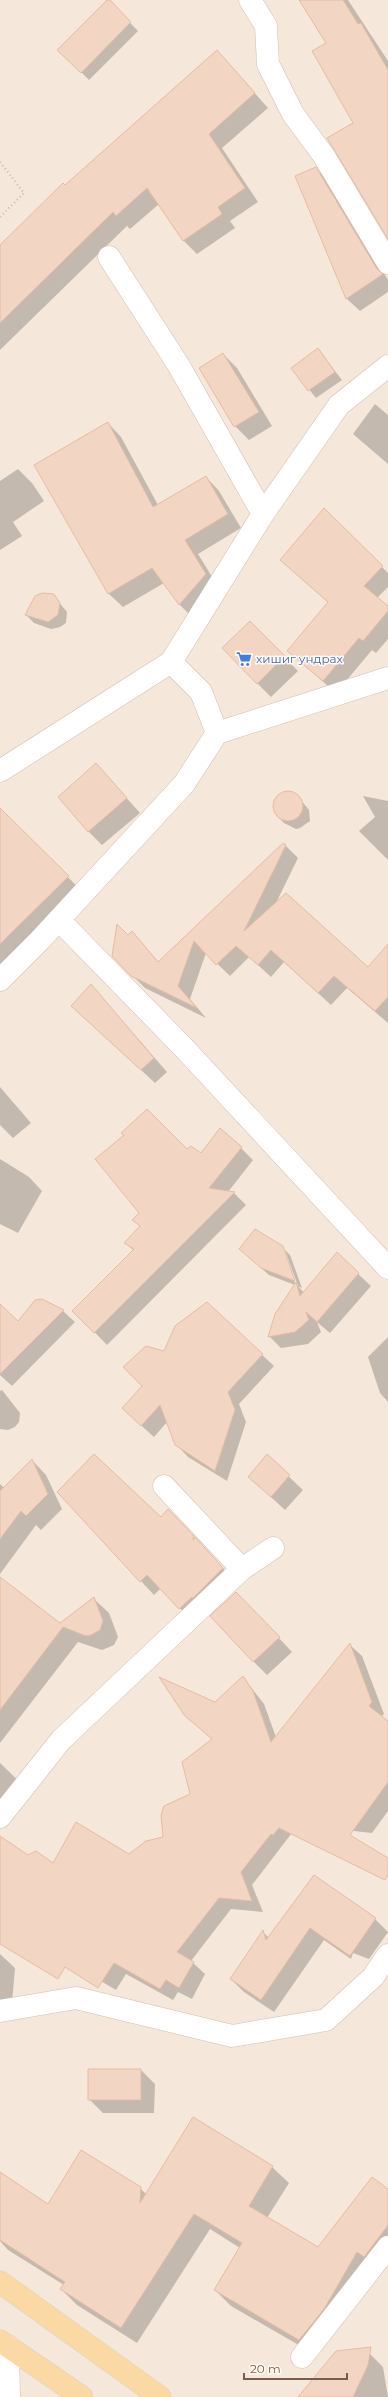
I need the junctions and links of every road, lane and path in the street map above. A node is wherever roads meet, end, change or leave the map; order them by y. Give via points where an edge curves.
1 (250, 0) edge
2 (0, 162) edge
3 (0, 217) edge
4 (109, 257) dead end
5 (388, 263) edge
6 (388, 366) edge
7 (264, 514) junction
8 (171, 662) junction
9 (388, 678) edge
10 (218, 733) junction
11 (0, 771) edge
12 (59, 920) junction
13 (0, 980) edge
14 (388, 1268) edge
15 (164, 1486) dead end
16 (273, 1548) dead end
17 (242, 1569) junction
18 (0, 1817) edge
19 (388, 1955) edge
20 (380, 1980) edge
21 (0, 2011) edge
22 (388, 2247) edge
23 (0, 2282) edge
24 (4, 2344) edge
25 (302, 2357) dead end
26 (9, 2397) edge
27 (82, 2397) edge
28 (160, 2397) edge

1 - 5 street via 266,26 268,64 293,114 324,156
2 - 3 path via 24,193
4 - 7 street via 179,366
6 - 7 street via 339,406
7 - 8 street
8 - 10 street via 201,692
8 - 11 street
9 - 10 street
10 - 12 street via 184,784
12 - 13 street
12 - 14 street via 183,1048
15 - 17 street
16 - 17 street
17 - 18 street via 62,1740
19 - 20 street
20 - 21 street via 326,2020 232,2036 76,1998
22 - 25 street
23 - 28 main road
24 - 26 street
24 - 27 main road

